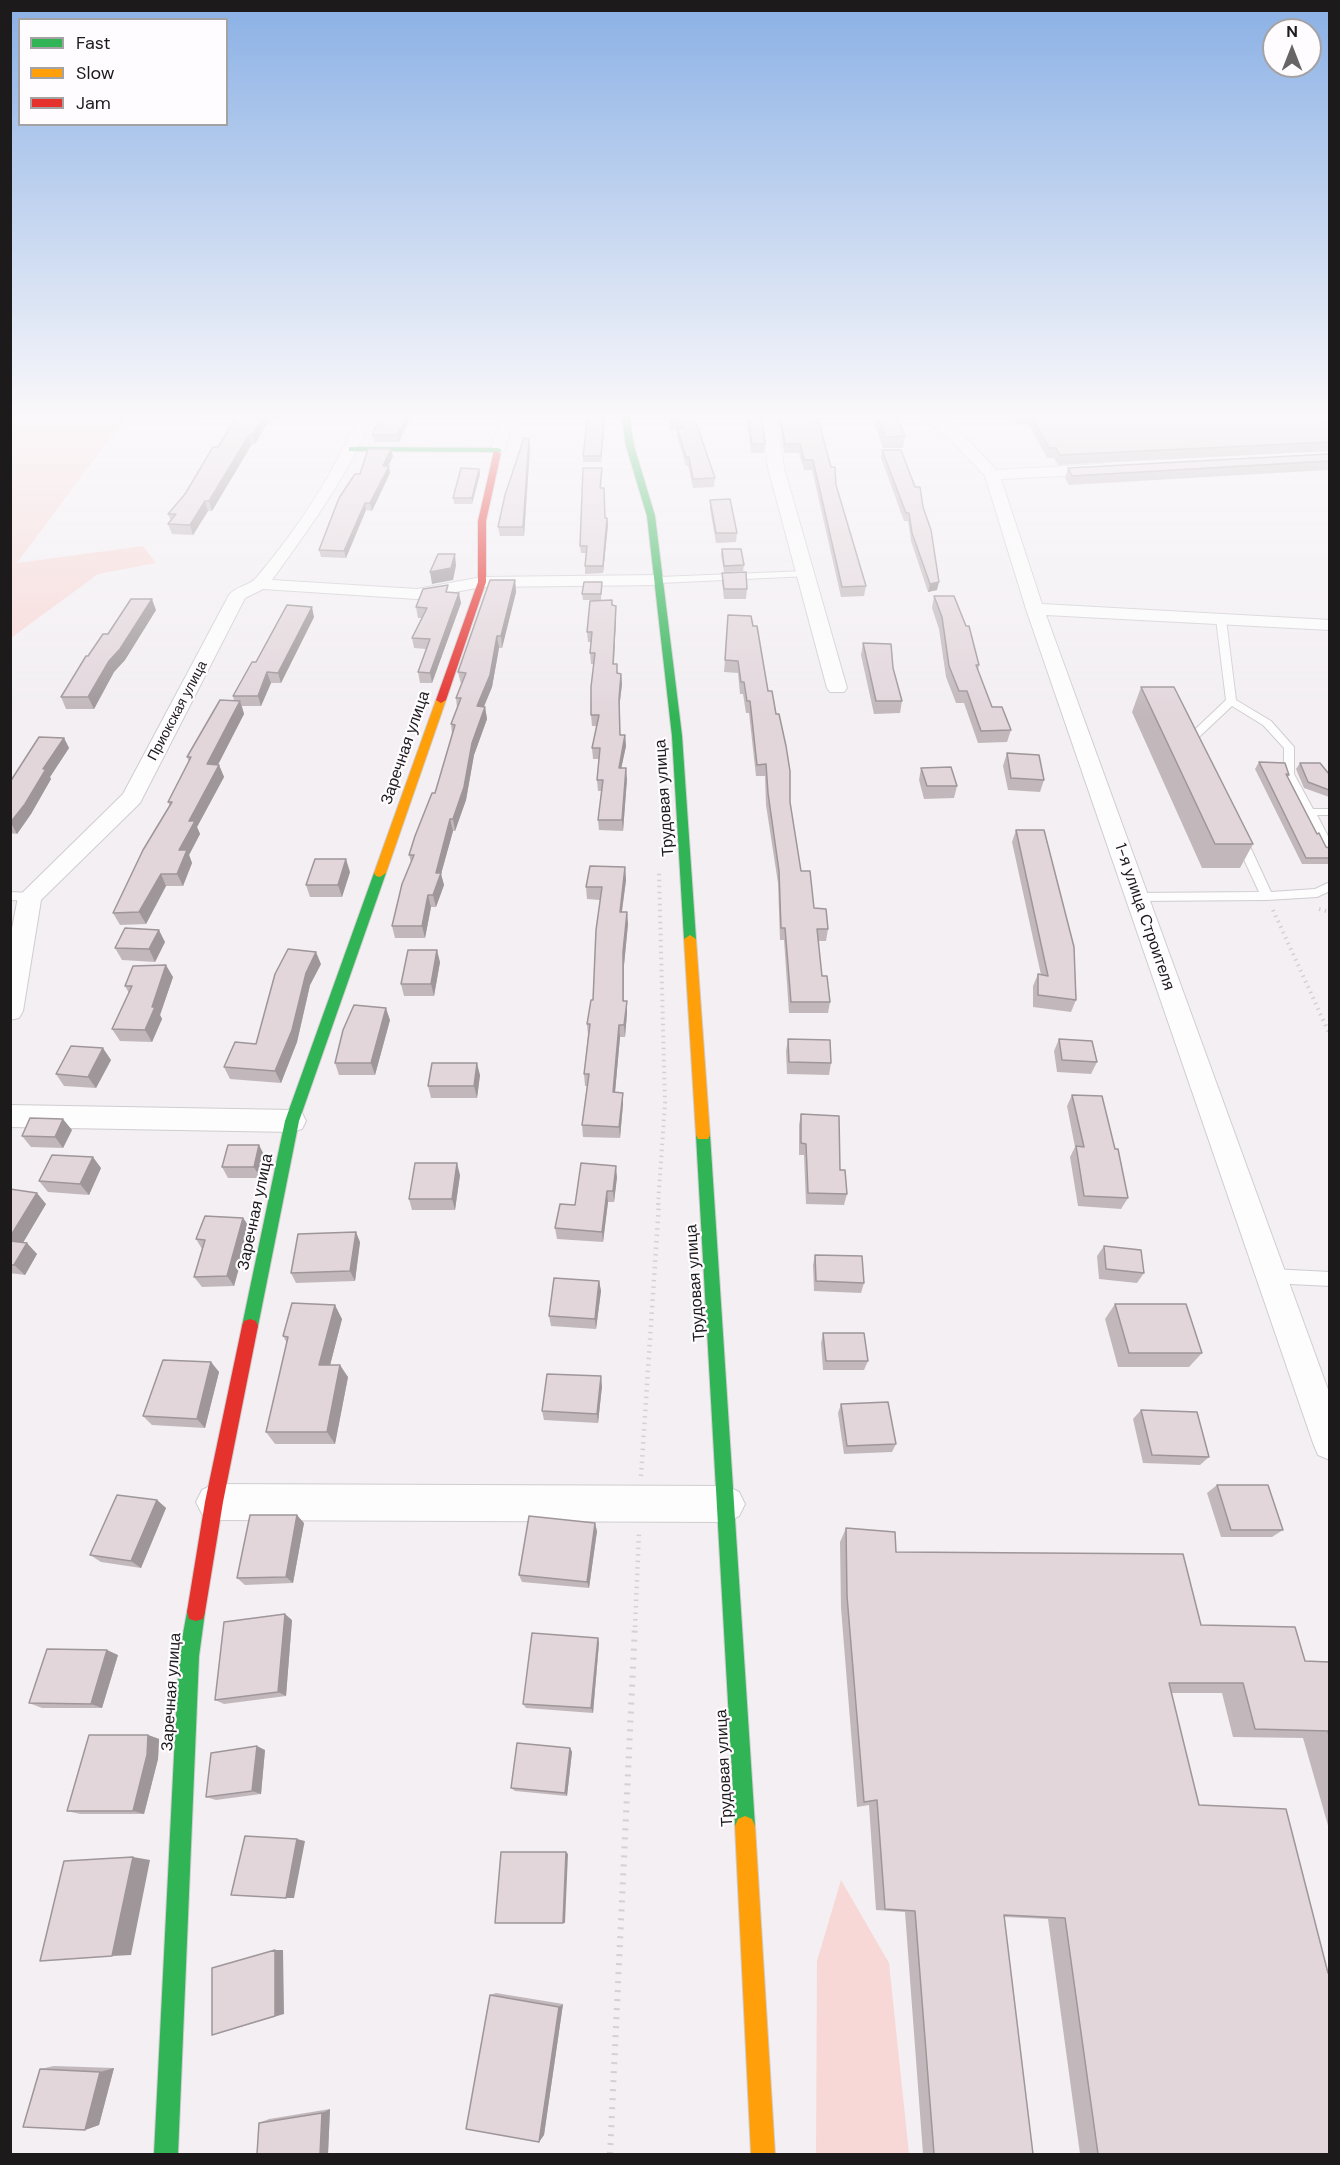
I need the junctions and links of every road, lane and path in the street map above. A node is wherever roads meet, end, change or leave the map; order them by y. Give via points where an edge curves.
1 (310, 515) edge
2 (483, 515) edge
3 (651, 515) edge
4 (789, 515) edge
5 (1005, 515) edge
6 (806, 574) junction
7 (660, 580) junction
8 (482, 582) junction
9 (260, 584) junction
10 (1035, 609) junction
11 (1221, 619) junction
12 (1329, 625) edge
13 (837, 688) dead end
14 (1231, 701) junction
15 (1203, 758) edge
16 (1329, 812) edge
17 (1310, 813) junction
18 (1238, 832) edge
19 (1329, 851) edge
20 (659, 869) dead end
21 (1329, 886) edge
22 (1267, 896) junction
23 (20, 897) edge
24 (1136, 897) junction
25 (10, 1011) edge
26 (1329, 1035) edge
27 (10, 1116) edge
28 (292, 1120) junction
29 (1269, 1276) junction
30 (1329, 1279) edge
31 (1329, 1443) edge
32 (214, 1502) junction
33 (639, 1504) junction
34 (727, 1504) junction
35 (166, 2154) edge
36 (610, 2154) edge
37 (763, 2154) edge

1 - 9 street, Приокская улица
2 - 8 street, Заречная улица
3 - 7 street, Трудовая улица
4 - 6 street
5 - 10 street, 1-я улица Строителя
6 - 7 lane
6 - 13 street
7 - 8 street
7 - 34 street, Трудовая улица via 684,819
8 - 9 street via 417,594
8 - 28 street, Заречная улица
9 - 23 street, Приокская улица via 238,596 132,798
10 - 11 street
10 - 24 street, 1-я улица Строителя
11 - 12 street
11 - 14 lane
14 - 15 lane via 1193,737
14 - 17 lane via 1267,723 1289,747 1290,774
16 - 17 lane
17 - 19 lane
18 - 22 lane
20 - 33 path via 665,1103
21 - 22 lane via 1317,893
22 - 24 lane
22 - 26 path
23 - 25 street, Приокская улица
24 - 29 street, 1-я улица Строителя
27 - 28 street
28 - 32 street, Заречная улица
29 - 30 lane
29 - 31 street, 1-я улица Строителя
32 - 33 street
32 - 35 street, Заречная улица via 189,1656
33 - 34 street
33 - 36 path
34 - 37 street, Трудовая улица

